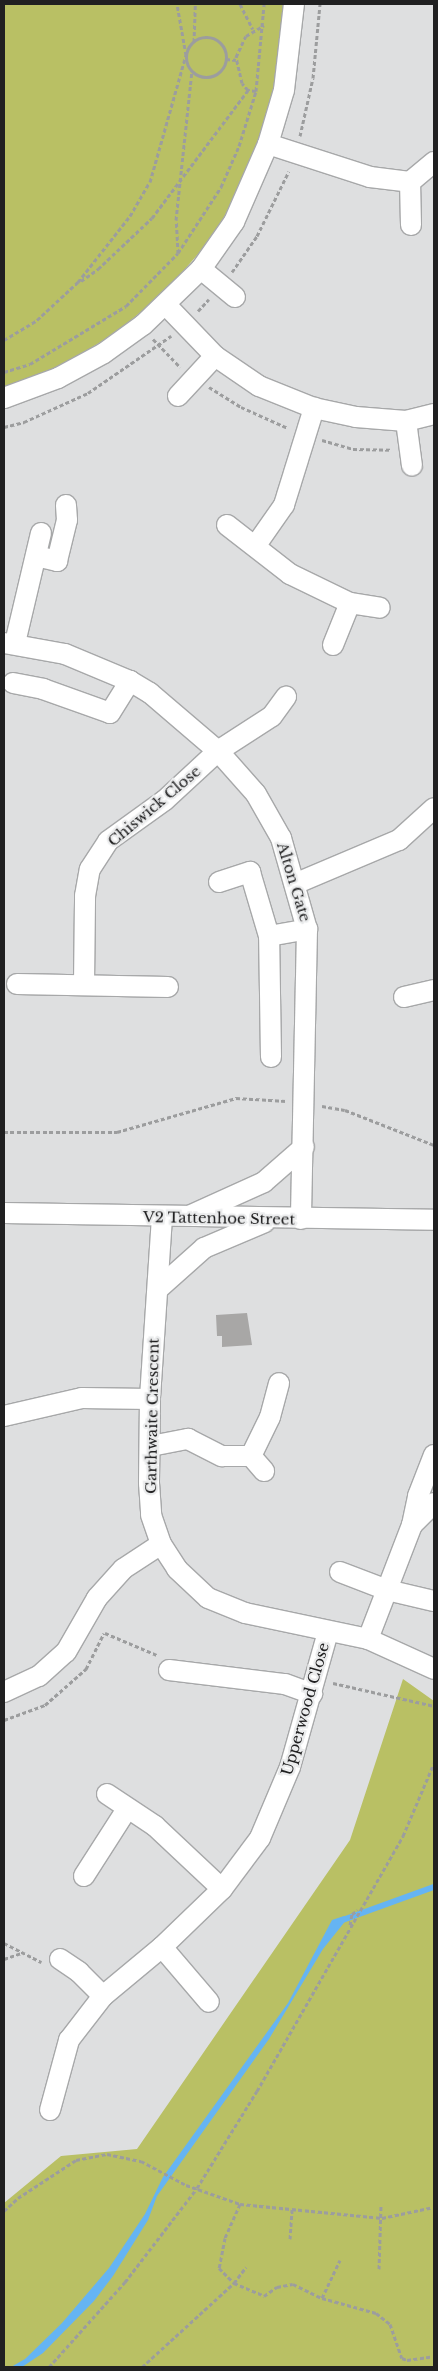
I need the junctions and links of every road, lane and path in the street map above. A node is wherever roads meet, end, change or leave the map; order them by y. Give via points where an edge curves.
1 (177, 4) edge
2 (195, 4) edge
3 (240, 4) edge
4 (264, 4) edge
5 (294, 4) edge
6 (264, 25) junction
7 (253, 29) junction
8 (194, 42) junction
9 (186, 56) junction
10 (226, 59) junction
11 (236, 60) junction
12 (192, 72) junction
13 (248, 90) junction
14 (256, 91) junction
15 (268, 144) junction
16 (434, 162) edge
17 (180, 180) junction
18 (410, 182) junction
19 (411, 225) dead end
20 (178, 253) junction
21 (201, 269) junction
22 (78, 282) junction
23 (234, 297) dead end
24 (166, 306) junction
25 (4, 340) edge
26 (215, 356) junction
27 (4, 372) edge
28 (178, 396) dead end
29 (4, 398) edge
30 (314, 408) junction
31 (434, 414) edge
32 (406, 421) junction
33 (412, 466) dead end
34 (66, 505) dead end
35 (226, 525) dead end
36 (42, 533) dead end
37 (256, 545) junction
38 (36, 556) junction
39 (350, 603) junction
40 (380, 608) dead end
41 (9, 643) edge
42 (333, 645) dead end
43 (130, 681) junction
44 (14, 683) dead end
45 (286, 697) dead end
46 (218, 751) junction
47 (434, 808) edge
48 (219, 882) dead end
49 (297, 883) junction
50 (307, 929) junction
51 (269, 936) junction
52 (84, 983) junction
53 (17, 984) dead end
54 (168, 986) dead end
55 (433, 996) edge
56 (404, 997) dead end
57 (271, 1057) dead end
58 (306, 1103) junction
59 (4, 1132) edge
60 (434, 1145) edge
61 (304, 1147) junction
62 (4, 1213) edge
63 (162, 1217) junction
64 (184, 1218) junction
65 (271, 1219) junction
66 (301, 1219) junction
67 (434, 1220) edge
68 (158, 1289) junction
69 (279, 1383) dead end
70 (150, 1399) junction
71 (4, 1416) edge
72 (151, 1446) junction
73 (434, 1455) edge
74 (251, 1456) junction
75 (264, 1471) dead end
76 (434, 1503) edge
77 (412, 1526) junction
78 (161, 1544) junction
79 (340, 1572) dead end
80 (387, 1590) junction
81 (434, 1600) edge
82 (328, 1632) junction
83 (368, 1639) junction
84 (434, 1669) edge
85 (169, 1670) dead end
86 (4, 1692) edge
87 (312, 1694) junction
88 (434, 1763) edge
89 (107, 1794) dead end
90 (127, 1809) junction
91 (84, 1876) dead end
92 (222, 1889) junction
93 (360, 1908) junction
94 (350, 1925) junction
95 (4, 1943) edge
96 (162, 1947) junction
97 (21, 1953) junction
98 (4, 1959) edge
99 (60, 1959) joint
100 (103, 1996) junction
101 (209, 2002) dead end
102 (50, 2110) dead end
103 (197, 2188) junction
104 (240, 2204) junction
105 (381, 2206) dead end
106 (434, 2207) edge
107 (292, 2209) junction
108 (4, 2211) edge
109 (382, 2218) junction
110 (290, 2239) dead end
111 (340, 2260) dead end
112 (246, 2267) dead end
113 (378, 2269) dead end
114 (234, 2282) junction
115 (322, 2298) junction
116 (434, 2356) edge
117 (49, 2367) edge
118 (142, 2367) edge

1 - 9 path
2 - 8 path
3 - 7 path
4 - 6 path
5 - 15 street via 284,90
6 - 7 path
6 - 14 path
7 - 11 path via 241,44
8 - 9 path
8 - 10 path via 213,38 223,47
9 - 12 path
9 - 22 path via 150,182 130,216
10 - 11 path
10 - 12 path via 221,71 210,77
11 - 13 path via 237,71
12 - 17 path
13 - 14 path
13 - 17 path
14 - 20 path via 239,146 221,188
15 - 18 street via 370,177
15 - 21 street via 234,222
16 - 18 street
17 - 20 path via 176,220
17 - 22 path via 152,218 126,244 98,270
18 - 19 street
20 - 27 path via 126,306 30,364
21 - 23 street
21 - 24 street
22 - 25 path via 37,320
24 - 26 street
24 - 29 street via 104,353 58,378
26 - 28 street
26 - 30 street via 259,386
30 - 32 street
30 - 37 street via 284,505
31 - 32 street
32 - 33 street
34 - 38 street via 67,520 57,561
35 - 37 street
36 - 38 street
37 - 39 street via 290,574
38 - 41 street
39 - 40 street
39 - 42 street
41 - 43 street, Alton Gate via 65,654
43 - 44 street via 110,713 43,689
43 - 46 street, Alton Gate via 186,722
45 - 46 street, Chiswick Close via 272,716
46 - 49 street, Alton Gate via 256,794 281,838
46 - 52 street, Chiswick Close via 164,800 108,841 90,869 85,896
47 - 49 street via 399,840
48 - 51 street via 250,872
49 - 50 street, Alton Gate
50 - 51 street
50 - 58 street, Alton Gate
51 - 57 street
52 - 53 street
52 - 54 street
55 - 56 street
58 - 59 path via 236,1098 117,1132
58 - 60 path via 345,1110
58 - 61 street, Alton Gate
61 - 64 street via 264,1182
61 - 66 street, Alton Gate
62 - 63 street, V2 Tattenhoe Street
63 - 64 street, V2 Tattenhoe Street
63 - 68 street, Garthwaite Crescent
64 - 65 street, V2 Tattenhoe Street
65 - 66 street, V2 Tattenhoe Street
65 - 68 street via 204,1248
66 - 67 street, V2 Tattenhoe Street
68 - 70 street, Garthwaite Crescent
69 - 74 street via 270,1417
70 - 71 street via 82,1398
70 - 72 street, Garthwaite Crescent
72 - 74 street via 188,1438 222,1456
72 - 78 street, Garthwaite Crescent via 151,1515
73 - 77 street via 418,1496
74 - 75 street
76 - 77 street
77 - 80 street
78 - 82 street, Garthwaite Crescent via 177,1569 208,1598 245,1613
78 - 86 street via 123,1569 97,1598 66,1652 39,1676
79 - 80 street
80 - 81 street
80 - 83 street
82 - 83 street, Garthwaite Crescent
82 - 87 street, Upperwood Close
83 - 84 street, Garthwaite Crescent
85 - 87 street via 285,1684
87 - 92 street, Upperwood Close via 290,1767 260,1838
88 - 93 path via 403,1836
89 - 90 street
90 - 91 street
90 - 92 street via 155,1826
92 - 96 street, Upperwood Close
93 - 94 path
93 - 94 path via 352,1914
94 - 103 path via 257,2091
95 - 97 path
96 - 100 street, Upperwood Close
96 - 101 street
97 - 98 path
97 - 99 path via 48,1965
99 - 100 street via 79,1972
100 - 102 street, Upperwood Close via 70,2040
103 - 104 path
103 - 108 path via 141,2161 107,2154 76,2160 18,2198
103 - 117 path via 125,2282
104 - 107 path
104 - 114 path via 219,2261 222,2274
105 - 109 path
106 - 109 path
107 - 109 path
107 - 110 path
109 - 113 path
111 - 115 path
112 - 114 path
114 - 115 path via 264,2296 277,2287 293,2284
114 - 118 path
115 - 116 path via 376,2314 390,2324 402,2358

